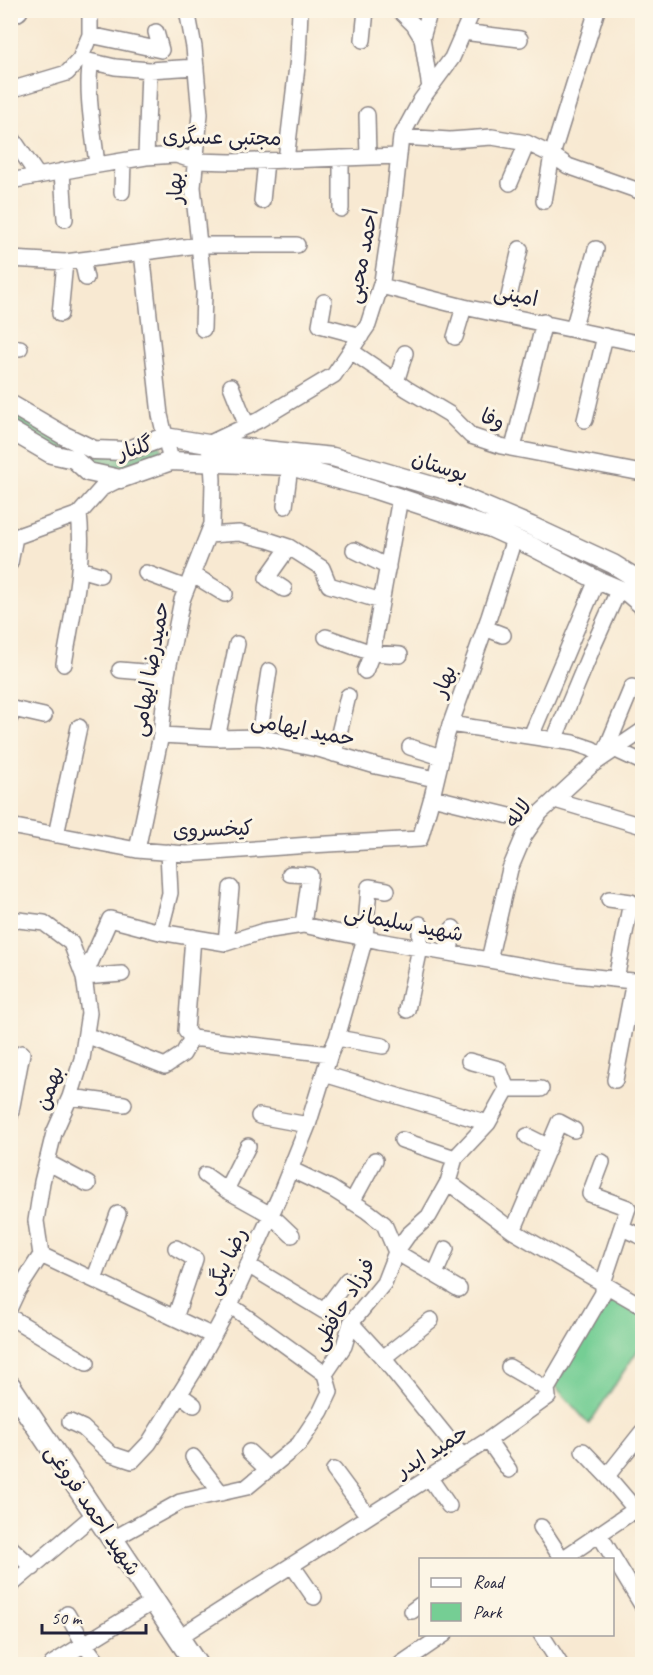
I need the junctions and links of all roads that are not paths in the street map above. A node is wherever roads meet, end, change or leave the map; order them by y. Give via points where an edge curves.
1 (17, 10) edge
2 (90, 10) edge
3 (187, 10) edge
4 (300, 10) edge
5 (366, 10) edge
6 (399, 10) edge
7 (430, 10) edge
8 (473, 10) edge
9 (597, 10) edge
10 (10, 14) edge
11 (156, 32) dead end
12 (463, 32) junction
13 (90, 35) junction
14 (422, 38) junction
15 (520, 39) dead end
16 (363, 40) dead end
17 (86, 60) junction
18 (196, 67) junction
19 (150, 70) junction
20 (430, 88) junction
21 (10, 90) edge
22 (367, 115) dead end
23 (10, 135) edge
24 (401, 137) junction
25 (527, 143) junction
26 (552, 155) junction
27 (398, 156) junction
28 (146, 157) junction
29 (368, 157) junction
30 (341, 158) junction
31 (286, 160) junction
32 (123, 161) junction
33 (195, 161) junction
34 (266, 161) junction
35 (97, 165) junction
36 (62, 171) junction
37 (38, 176) junction
38 (10, 181) edge
39 (510, 183) dead end
40 (122, 192) dead end
41 (642, 192) edge
42 (262, 201) dead end
43 (544, 201) dead end
44 (340, 209) dead end
45 (65, 219) dead end
46 (199, 245) junction
47 (297, 245) dead end
48 (520, 249) dead end
49 (596, 249) dead end
50 (142, 252) junction
51 (10, 259) edge
52 (82, 260) junction
53 (65, 262) junction
54 (86, 278) dead end
55 (381, 286) junction
56 (324, 302) dead end
57 (464, 306) junction
58 (60, 314) dead end
59 (505, 314) junction
60 (544, 322) junction
61 (203, 329) dead end
62 (573, 329) junction
63 (361, 336) junction
64 (455, 336) dead end
65 (605, 336) junction
66 (642, 344) edge
67 (351, 351) junction
68 (405, 353) dead end
69 (396, 382) junction
70 (231, 386) dead end
71 (10, 404) edge
72 (585, 420) dead end
73 (247, 426) junction
74 (10, 430) edge
75 (165, 437) junction
76 (208, 444) junction
77 (513, 448) junction
78 (171, 461) junction
79 (212, 463) junction
80 (290, 466) junction
81 (642, 473) edge
82 (120, 479) junction
83 (400, 498) junction
84 (285, 506) dead end
85 (79, 514) junction
86 (207, 535) junction
87 (13, 537) edge
88 (514, 539) junction
89 (289, 547) junction
90 (354, 550) dead end
91 (10, 563) edge
92 (388, 567) junction
93 (79, 569) junction
94 (146, 573) dead end
95 (100, 575) dead end
96 (597, 580) junction
97 (189, 581) junction
98 (642, 582) edge
99 (284, 589) dead end
100 (619, 589) junction
101 (225, 594) dead end
102 (381, 601) junction
103 (642, 605) edge
104 (485, 628) junction
105 (502, 635) dead end
106 (326, 637) dead end
107 (237, 644) dead end
108 (372, 652) junction
109 (399, 655) dead end
110 (64, 664) dead end
111 (120, 670) dead end
112 (269, 671) dead end
113 (365, 671) dead end
114 (166, 674) junction
115 (632, 687) dead end
116 (348, 696) dead end
117 (44, 716) dead end
118 (10, 718) edge
119 (450, 724) junction
120 (79, 727) dead end
121 (642, 731) edge
122 (161, 735) junction
123 (531, 736) junction
124 (259, 737) junction
125 (217, 738) junction
126 (554, 740) junction
127 (410, 747) dead end
128 (609, 753) junction
129 (334, 754) junction
130 (441, 757) junction
131 (642, 762) edge
132 (435, 779) junction
133 (432, 797) junction
134 (555, 800) junction
135 (534, 822) junction
136 (10, 826) edge
137 (642, 826) edge
138 (56, 834) junction
139 (420, 839) joint
140 (137, 850) junction
141 (168, 852) junction
142 (290, 874) dead end
143 (231, 888) dead end
144 (387, 890) dead end
145 (609, 899) dead end
146 (10, 919) edge
147 (420, 924) dead end
148 (303, 925) junction
149 (453, 928) dead end
150 (160, 932) junction
151 (193, 937) junction
152 (365, 938) junction
153 (225, 943) junction
154 (420, 948) junction
155 (450, 953) junction
156 (489, 960) junction
157 (122, 974) dead end
158 (84, 977) junction
159 (616, 980) junction
160 (638, 982) edge
161 (407, 1010) dead end
162 (86, 1035) junction
163 (192, 1038) junction
164 (337, 1038) junction
165 (383, 1046) dead end
166 (22, 1053) dead end
167 (330, 1054) junction
168 (469, 1061) dead end
169 (324, 1074) junction
170 (615, 1080) dead end
171 (507, 1089) junction
172 (541, 1089) dead end
173 (70, 1097) junction
174 (124, 1104) dead end
175 (10, 1116) edge
176 (259, 1116) dead end
177 (488, 1123) junction
178 (308, 1125) junction
179 (574, 1130) dead end
180 (526, 1137) dead end
181 (402, 1140) dead end
182 (248, 1146) dead end
183 (549, 1148) junction
184 (455, 1158) junction
185 (375, 1160) dead end
186 (47, 1162) junction
187 (602, 1162) dead end
188 (290, 1169) junction
189 (205, 1175) dead end
190 (448, 1182) junction
191 (88, 1185) dead end
192 (226, 1190) junction
193 (352, 1202) junction
194 (118, 1214) dead end
195 (271, 1215) junction
196 (622, 1228) junction
197 (513, 1231) junction
198 (292, 1235) dead end
199 (642, 1237) edge
200 (176, 1248) dead end
201 (446, 1249) dead end
202 (396, 1252) junction
203 (41, 1255) junction
204 (248, 1265) junction
205 (435, 1274) junction
206 (94, 1280) junction
207 (347, 1280) dead end
208 (603, 1283) junction
209 (459, 1289) dead end
210 (230, 1305) junction
211 (640, 1305) dead end
212 (10, 1307) edge
213 (10, 1317) edge
214 (175, 1318) junction
215 (431, 1320) dead end
216 (351, 1323) junction
217 (213, 1336) junction
218 (383, 1358) junction
219 (87, 1363) dead end
220 (509, 1366) dead end
221 (325, 1374) junction
222 (10, 1386) edge
223 (547, 1389) junction
224 (179, 1394) junction
225 (194, 1405) dead end
226 (70, 1422) dead end
227 (642, 1432) edge
228 (488, 1440) junction
229 (583, 1451) dead end
230 (249, 1452) dead end
231 (193, 1456) dead end
232 (462, 1456) junction
233 (268, 1470) junction
234 (334, 1470) dead end
235 (509, 1470) dead end
236 (607, 1476) junction
237 (429, 1477) junction
238 (221, 1493) junction
239 (449, 1506) dead end
240 (640, 1510) edge
241 (96, 1513) junction
242 (368, 1516) junction
243 (541, 1527) dead end
244 (599, 1534) junction
245 (113, 1539) junction
246 (10, 1547) edge
247 (561, 1558) edge
248 (563, 1558) edge
249 (614, 1558) edge
250 (614, 1559) edge
251 (292, 1565) junction
252 (33, 1568) junction
253 (10, 1586) edge
254 (314, 1597) dead end
255 (154, 1601) junction
256 (642, 1605) edge
257 (67, 1614) dead end
258 (444, 1636) edge
259 (542, 1636) edge
260 (178, 1637) junction
261 (84, 1644) junction
262 (410, 1662) edge
263 (51, 1665) edge
264 (99, 1665) edge
265 (196, 1665) edge
266 (560, 1665) edge

1 - 10 main road
2 - 13 street
3 - 18 street, بهار
4 - 31 street
5 - 16 street
6 - 14 street
7 - 14 street
8 - 12 street, احمد محبی
9 - 26 street
11 - 13 street via 161,50
12 - 15 street
12 - 20 street, احمد محبی via 452,58
13 - 17 street
14 - 20 street
17 - 19 street via 115,68
17 - 21 street via 67,73
17 - 35 street
18 - 19 street
18 - 33 street, بهار via 200,114
19 - 28 street
20 - 24 street, احمد محبی
22 - 29 street
23 - 37 street
24 - 25 street via 492,137
24 - 27 street, احمد محبی
25 - 26 street
25 - 39 street
26 - 41 street via 568,166
26 - 43 street
27 - 29 street, مجتبی عسگری
27 - 55 street, احمد محبی
28 - 32 street, مجتبی عسگری
28 - 33 street, مجتبی عسگری via 176,155
29 - 30 street, مجتبی عسگری
30 - 31 street, مجتبی عسگری
30 - 44 street
31 - 34 street, مجتبی عسگری
32 - 35 street, مجتبی عسگری
32 - 40 street
33 - 34 street, مجتبی عسگری
33 - 46 street, بهار via 193,187
34 - 42 street
35 - 36 street, مجتبی عسگری
36 - 37 street, مجتبی عسگری
36 - 45 street
37 - 38 street, مجتبی عسگری
46 - 47 street
46 - 50 street
46 - 61 street, بهار
48 - 59 street
49 - 62 street
50 - 52 street
50 - 75 street
51 - 53 street
52 - 53 street
52 - 54 street
53 - 58 street
55 - 57 street, امینی
55 - 63 street, احمد محبی
56 - 63 street via 320,325
57 - 59 street, امینی
57 - 64 street
59 - 60 street, امینی
60 - 62 street, امینی
60 - 77 street
62 - 65 street, امینی
63 - 67 street, احمد محبی
65 - 66 street, امینی
65 - 72 street
67 - 69 street, وفا
67 - 73 street, احمد محبی via 334,375
68 - 69 street
69 - 77 street, وفا via 448,414 471,436
70 - 73 street
71 - 75 street, گلنار via 94,450 126,451
73 - 76 street, احمد محبی
74 - 82 street, گلنار via 51,454 74,459 88,472
75 - 76 street, گلنار
75 - 78 street
76 - 79 street, حمیدرضا ایهامی
76 - 98 street, بوستان via 333,457 446,490 613,564
77 - 81 street, وفا
78 - 79 street, گلنار
78 - 82 street, گلنار
79 - 80 street, بوستان
79 - 86 street, حمیدرضا ایهامی via 212,524
80 - 83 street, بوستان
80 - 84 street
82 - 85 street via 102,489
83 - 88 street, بوستان
83 - 92 street
85 - 87 street
85 - 93 street
86 - 89 street via 239,533
86 - 97 street, حمیدرضا ایهامی
87 - 91 street
88 - 96 street, بوستان
88 - 104 street, بهار
89 - 99 street via 267,578
89 - 102 street via 322,568 330,585
90 - 92 street
92 - 102 street
93 - 95 street
93 - 110 street
94 - 97 street
96 - 100 street, بوستان
96 - 123 street
97 - 101 street
97 - 114 street, حمیدرضا ایهامی
100 - 103 street, بوستان
100 - 126 street
102 - 108 street
104 - 105 street
104 - 119 street, بهار
106 - 108 street
107 - 125 street
108 - 109 street
108 - 113 street
111 - 114 street
112 - 124 street
114 - 122 street, حمیدرضا ایهامی
115 - 128 street
116 - 129 street
117 - 118 street via 13,709
119 - 123 street
119 - 130 street, بهار
120 - 138 street
121 - 128 street, لاله
122 - 125 street, حمید ایهامی
122 - 140 street, حمیدرضا ایهامی
123 - 126 street
124 - 125 street, حمید ایهامی
124 - 129 street, حمید ایهامی
126 - 128 street
127 - 130 street
128 - 131 street
128 - 134 street, لاله
129 - 132 street, حمید ایهامی
130 - 132 street, بهار
132 - 133 street, بهار
133 - 135 street
133 - 139 street, بهار
134 - 135 street, لاله
134 - 137 street
135 - 156 street, لاله via 510,869
136 - 138 street, کیخسروی
138 - 140 street, کیخسروی
139 - 141 street, کیخسروی
140 - 141 street, کیخسروی
141 - 150 street via 170,893
142 - 148 street via 310,875
143 - 153 street
144 - 152 street, رضا بیگی via 369,887
145 - 159 street via 631,902
146 - 158 street, بهمن via 44,923 71,943
147 - 154 street
148 - 152 street, شهید سلیمانی
148 - 153 street, شهید سلیمانی via 264,930
149 - 155 street
150 - 151 street, شهید سلیمانی
150 - 158 street, شهید سلیمانی via 110,919
151 - 153 street, شهید سلیمانی
151 - 163 street via 186,1031
152 - 154 street, شهید سلیمانی
152 - 164 street, رضا بیگی
154 - 155 street, شهید سلیمانی
154 - 161 street
155 - 156 street, شهید سلیمانی
156 - 159 street, شهید سلیمانی
157 - 158 street
158 - 162 street, بهمن via 89,1013
159 - 160 street, شهید سلیمانی
160 - 170 street
162 - 163 street via 165,1066 183,1054
162 - 173 street, بهمن
163 - 167 street
164 - 165 street
164 - 167 street, رضا بیگی
166 - 175 street
167 - 169 street, رضا بیگی
168 - 171 street via 499,1069
169 - 177 street
169 - 178 street, رضا بیگی
171 - 172 street
171 - 177 street, فرزاد حافظی
173 - 174 street
173 - 186 street, بهمن via 54,1133
176 - 178 street
177 - 184 street, فرزاد حافظی
178 - 188 street, رضا بیگی
179 - 183 street via 559,1122
180 - 183 street
181 - 184 street
182 - 192 street
183 - 197 street
184 - 190 street, فرزاد حافظی
185 - 193 street
186 - 191 street
186 - 203 street, بهمن via 36,1221
187 - 196 street via 590,1194 628,1208
188 - 193 street
188 - 195 street, رضا بیگی
189 - 192 street
190 - 197 street
190 - 202 street, فرزاد حافظی via 429,1216
192 - 195 street
193 - 202 street via 384,1224
194 - 206 street
195 - 198 street
195 - 204 street, رضا بیگی
196 - 199 street
196 - 208 street, حمید ایدر
197 - 208 street
200 - 214 street via 195,1259
201 - 205 street
202 - 205 street
202 - 216 street, فرزاد حافظی via 384,1283
203 - 206 street
203 - 212 street
204 - 207 street via 324,1311
204 - 210 street, رضا بیگی
205 - 209 street
206 - 214 street
208 - 211 street
208 - 223 street, حمید ایدر via 603,1293
210 - 217 street, رضا بیگی
210 - 221 street
213 - 219 street
214 - 217 street
215 - 218 street
216 - 218 street
216 - 221 street, فرزاد حافظی via 344,1346
217 - 224 street, رضا بیگی
218 - 232 street
220 - 223 street
221 - 233 street, فرزاد حافظی via 330,1392 321,1411 298,1444
222 - 241 main road, شهید احمد فروغی
223 - 228 street, حمید ایدر via 548,1397
224 - 225 street
224 - 226 street, رضا بیگی via 132,1461 111,1454 83,1428
227 - 236 street
228 - 232 street, حمید ایدر
228 - 235 street
229 - 236 street
230 - 233 street
231 - 238 street
232 - 237 street, حمید ایدر
233 - 238 street, فرزاد حافظی via 247,1487
234 - 242 street
236 - 240 street
237 - 239 street
237 - 242 street, حمید ایدر
238 - 245 street, فرزاد حافظی via 180,1502
240 - 244 street
241 - 245 main road, شهید احمد فروغی
241 - 252 street
242 - 251 street, حمید ایدر
243 - 247 street
244 - 248 street
244 - 249 street
245 - 255 main road, شهید احمد فروغی
246 - 252 street
250 - 256 street
251 - 254 street
251 - 260 street, حمید ایدر
252 - 253 street
255 - 260 main road, شهید احمد فروغی
255 - 261 street
257 - 261 street
258 - 262 street
259 - 266 street
260 - 265 main road, شهید احمد فروغی
261 - 263 street
261 - 264 street

